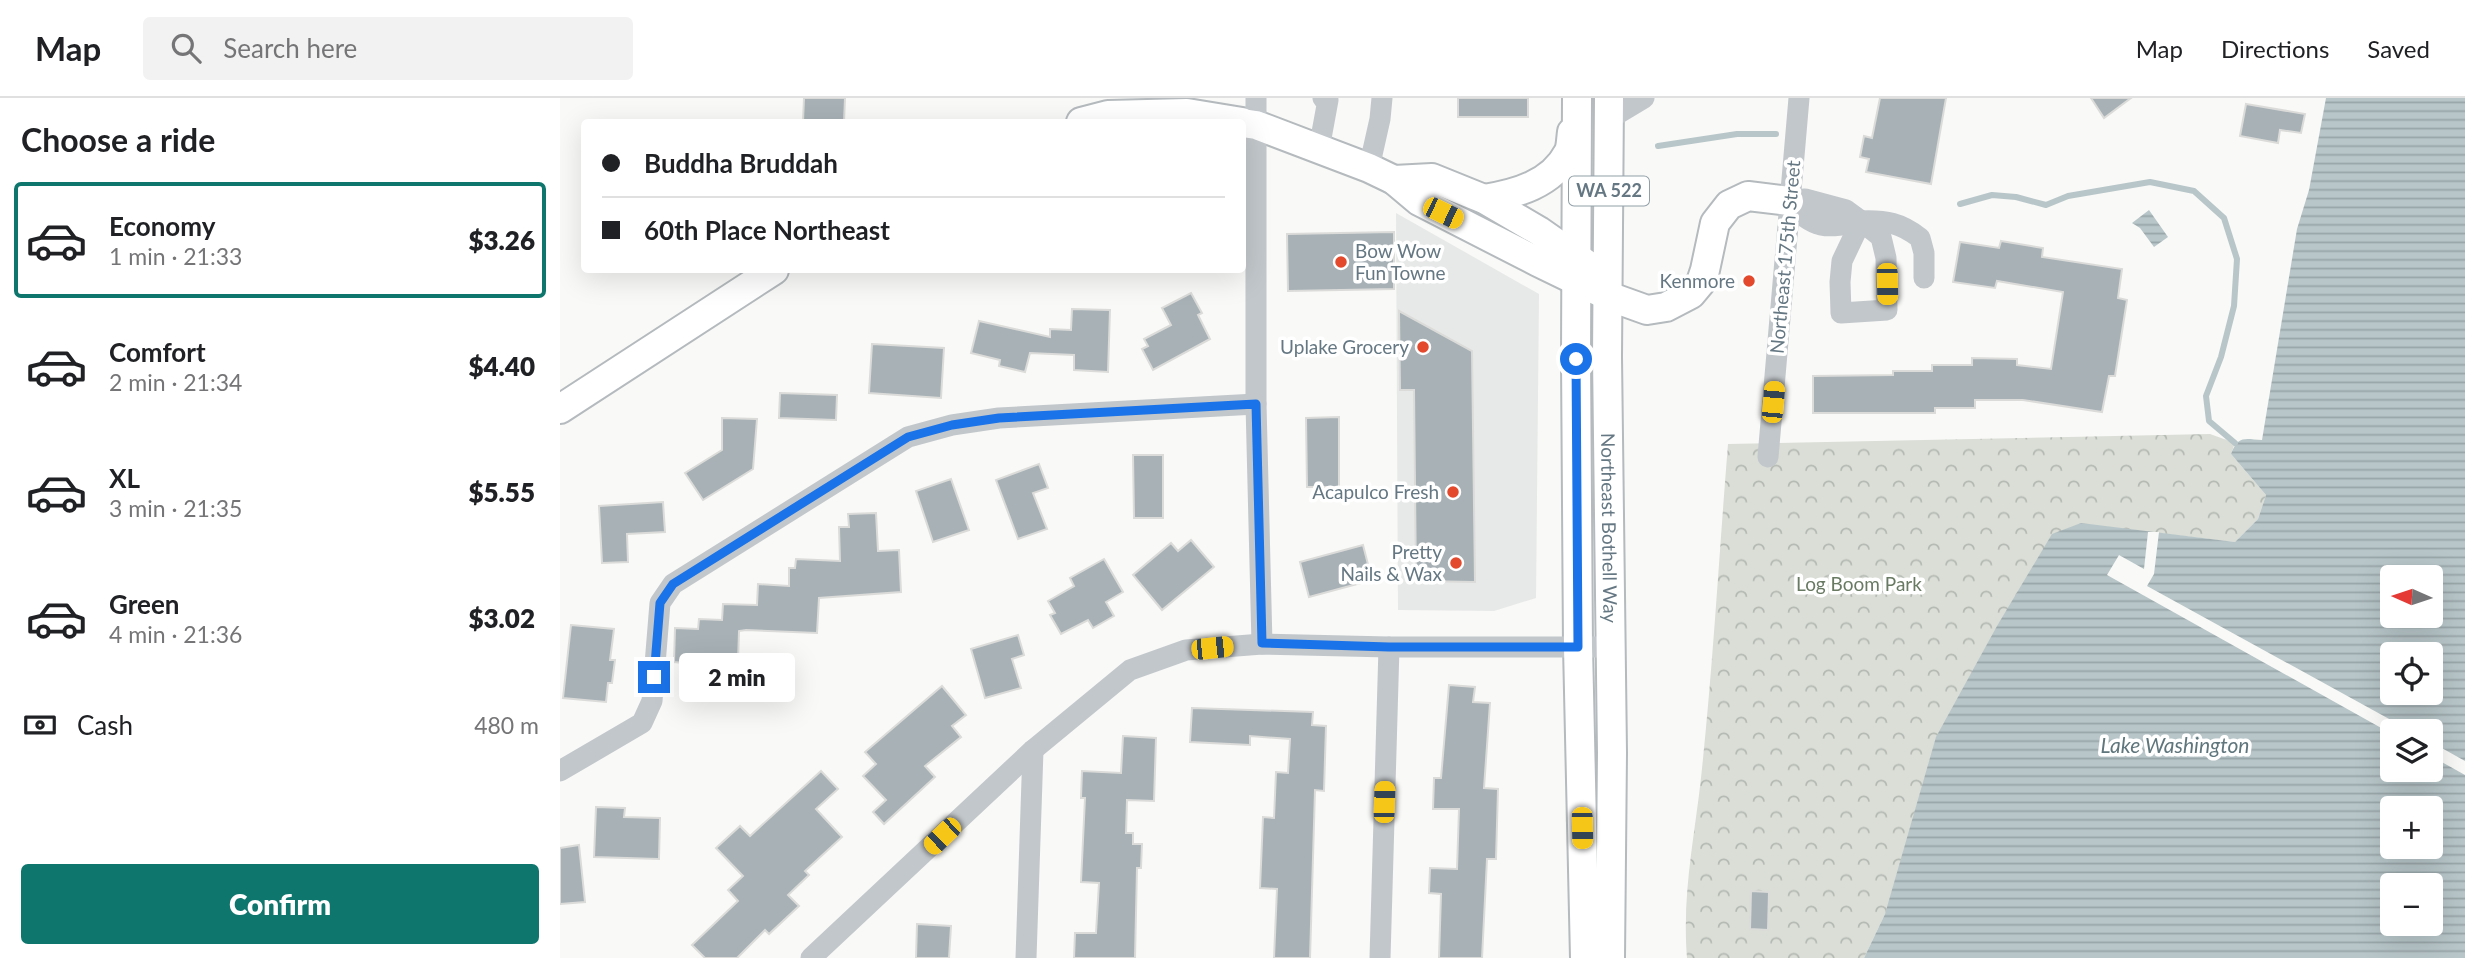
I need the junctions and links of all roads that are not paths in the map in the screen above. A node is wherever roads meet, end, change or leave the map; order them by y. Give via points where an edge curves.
1 (1323, 98) edge
2 (1382, 98) edge
3 (1577, 98) edge
4 (1644, 98) edge
5 (1799, 98) edge
6 (1609, 108) edge
7 (1249, 117) edge
8 (1094, 119) edge
9 (1319, 149) junction
10 (1369, 168) junction
11 (1394, 180) junction
12 (1484, 199) junction
13 (1789, 201) junction
14 (1578, 269) junction
15 (769, 273) edge
16 (1924, 278) dead end
17 (1609, 290) junction
18 (1256, 404) junction
19 (560, 409) edge
20 (1768, 457) dead end
21 (1262, 643) junction
22 (1389, 647) junction
23 (1578, 647) junction
24 (1610, 647) junction
25 (1033, 750) junction
26 (560, 771) edge
27 (811, 958) edge
28 (1026, 958) edge
29 (1380, 958) edge
30 (1585, 958) edge
31 (1610, 958) edge

1 - 9 street via 1328,100
2 - 10 street
3 - 12 main road via 1569,152 1555,170 1522,191
3 - 14 main road, Northeast Bothell Way / WA 522
4 - 6 street
5 - 13 street, Northeast 175th Street
6 - 17 main road, Northeast Bothell Way / WA 522
7 - 8 main road via 1187,113
7 - 9 main road
7 - 18 street
9 - 10 main road
10 - 11 main road
11 - 12 main road via 1432,178
11 - 14 main road via 1419,201
12 - 14 main road
13 - 16 street via 1802,218 1819,224 1835,227 1877,221 1905,226 1920,237
13 - 17 main road via 1748,197 1729,205 1715,223 1701,282 1680,302 1650,309
13 - 20 street, Northeast 175th Street
14 - 17 main road
14 - 23 main road, Northeast Bothell Way / WA 522
15 - 19 main road
17 - 24 main road, Northeast Bothell Way / WA 522
18 - 21 street
18 - 26 street via 999,418 908,437 673,584 660,603 652,701 642,723
21 - 22 street
21 - 25 street via 1186,650 1130,670
22 - 23 street
22 - 29 street
23 - 24 street
23 - 30 main road, Northeast Bothell Way / WA 522
24 - 31 main road, Northeast Bothell Way / WA 522
25 - 27 street
25 - 28 street

